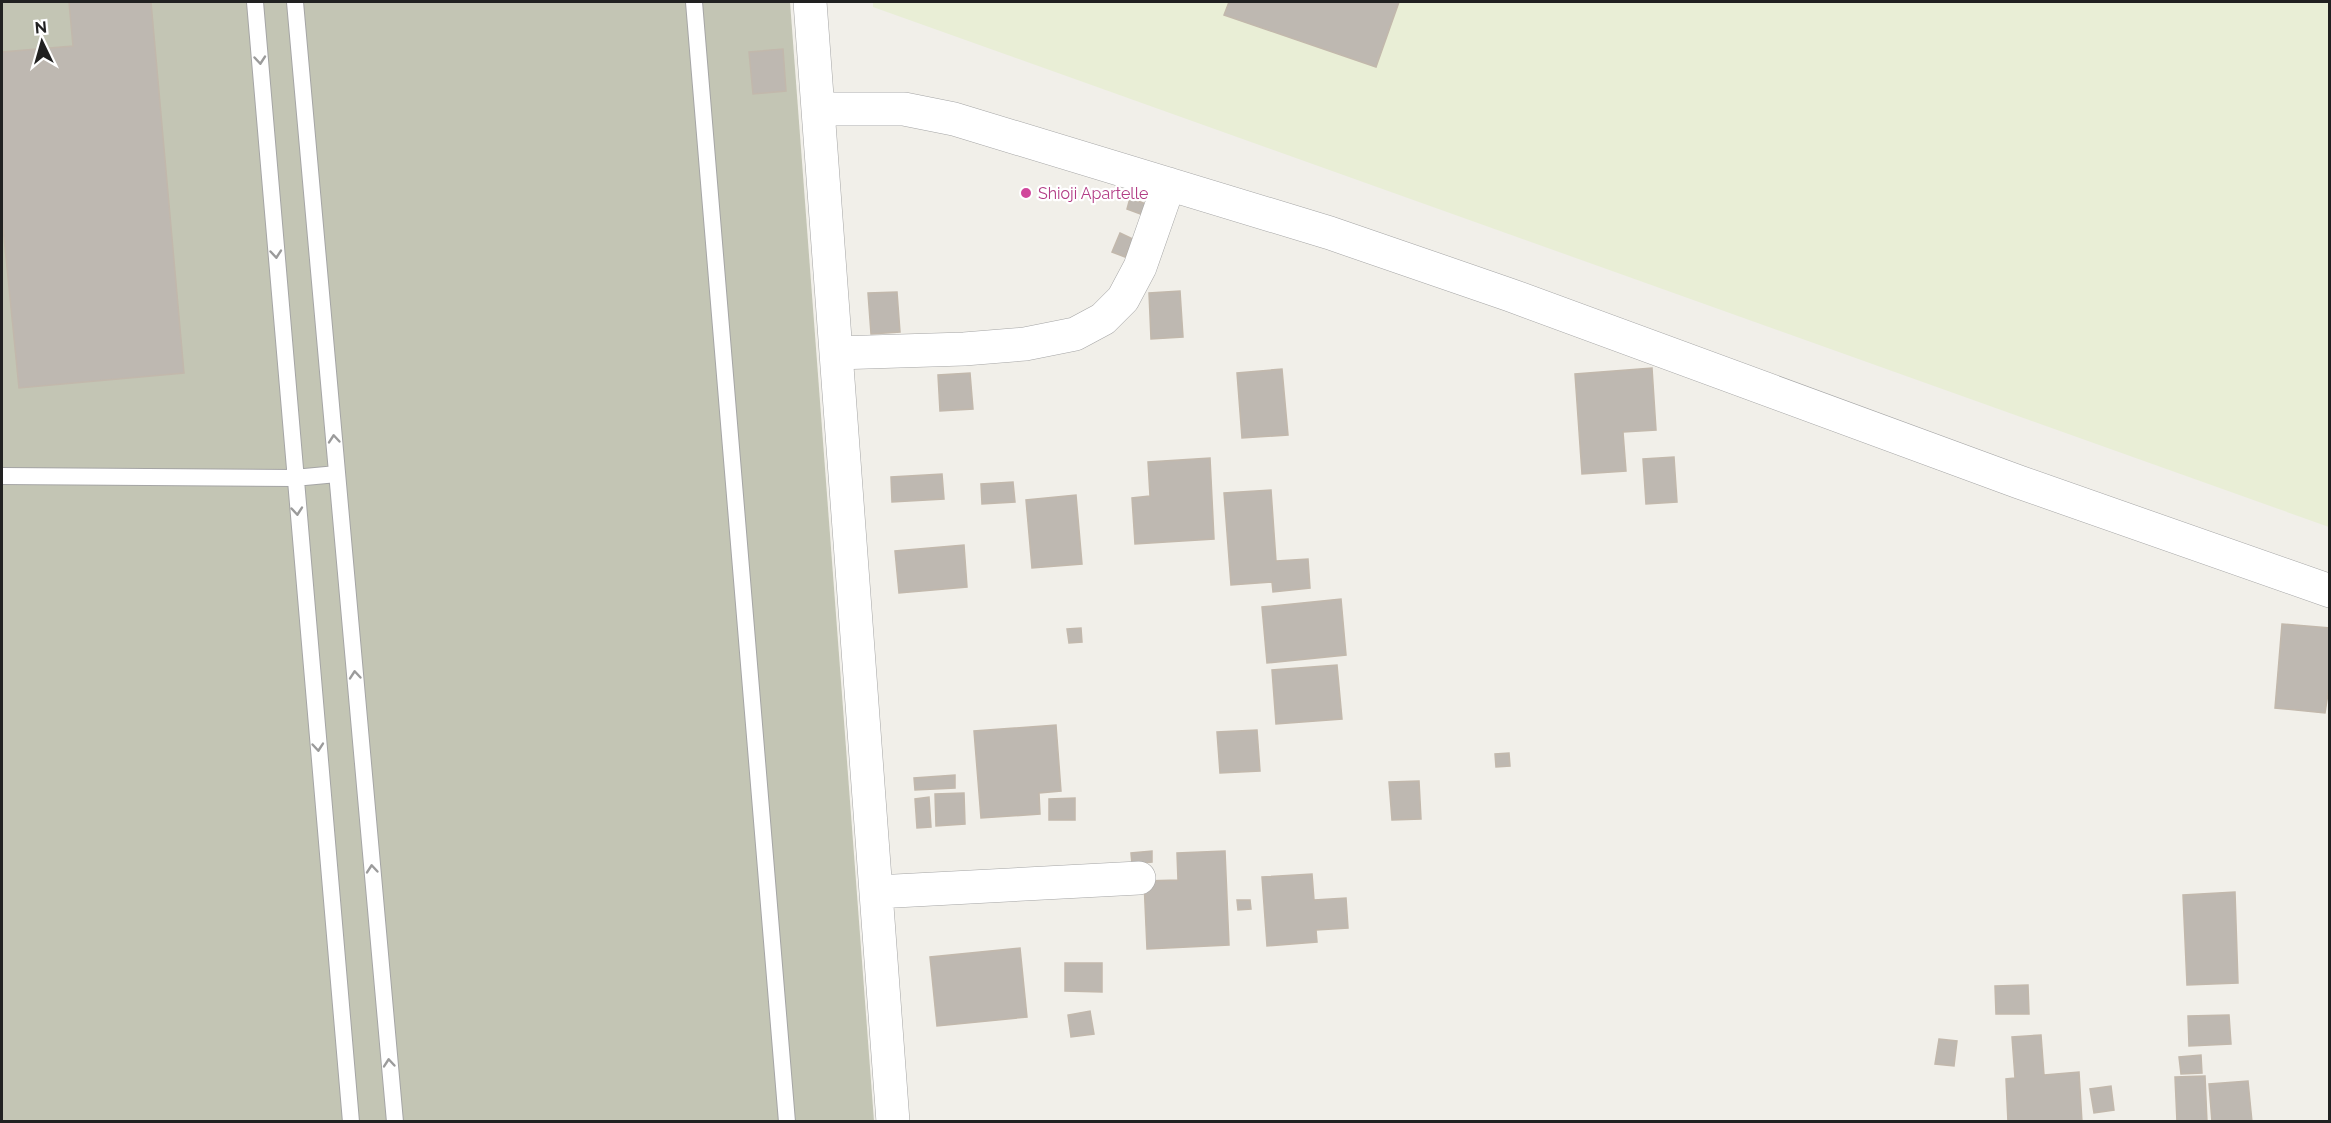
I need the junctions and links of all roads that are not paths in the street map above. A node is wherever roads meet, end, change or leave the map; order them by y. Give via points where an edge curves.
1 (255, 2) edge
2 (295, 2) edge
3 (694, 2) edge
4 (810, 2) edge
5 (818, 109) junction
6 (1169, 184) junction
7 (836, 353) junction
8 (337, 474) junction
9 (2, 476) edge
10 (294, 478) junction
11 (2330, 591) edge
12 (1139, 878) dead end
13 (876, 892) junction
14 (351, 1122) edge
15 (394, 1122) edge
16 (788, 1122) edge
17 (893, 1122) edge

1 -> 10 lane
8 -> 2 lane
3 - 16 lane
4 - 5 street
5 - 6 street via 904,109 954,119
5 - 7 street
6 - 7 street via 1140,267 1123,299 1103,319 1075,334 1025,344 964,349
6 - 11 street via 1330,233 1510,295 2019,482
7 - 13 street
8 - 10 lane
15 -> 8 lane
9 - 10 lane
10 -> 14 lane
12 - 13 street
13 - 17 street

